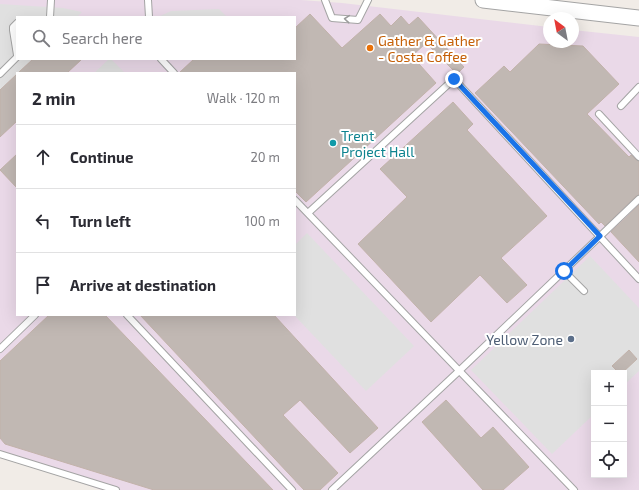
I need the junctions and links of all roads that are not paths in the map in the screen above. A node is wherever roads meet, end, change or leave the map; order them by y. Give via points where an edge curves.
1 (51, 0) edge
2 (148, 0) edge
3 (325, 0) edge
4 (368, 0) edge
5 (483, 0) edge
6 (521, 2) edge
7 (50, 16) edge
8 (149, 16) edge
9 (639, 18) edge
10 (16, 24) edge
11 (16, 50) edge
12 (16, 57) edge
13 (162, 60) edge
14 (173, 72) edge
15 (0, 74) edge
16 (639, 88) edge
17 (621, 106) dead end
18 (599, 114) dead end
19 (639, 157) edge
20 (639, 199) edge
21 (296, 201) edge
22 (308, 213) junction
23 (600, 236) junction
24 (564, 271) junction
25 (639, 279) edge
26 (584, 292) dead end
27 (34, 316) edge
28 (128, 316) edge
29 (0, 349) edge
30 (459, 371) junction
31 (0, 454) edge
32 (116, 490) edge
33 (292, 490) edge
34 (332, 490) edge
35 (574, 490) edge

1 - 7 lane
2 - 8 lane
4 -> 3 lane via 358,20 332,18
5 - 6 street
6 - 9 street
10 - 11 lane via 13,30
12 - 15 lane
13 - 14 lane
16 - 17 lane
18 - 19 lane
20 - 23 lane
21 - 22 lane
22 - 23 lane via 454,79
22 - 30 lane
23 - 24 lane
23 - 25 lane
24 - 26 lane
24 - 30 lane
27 - 29 lane
28 - 33 lane
30 - 34 lane
30 - 35 lane
31 - 32 lane

